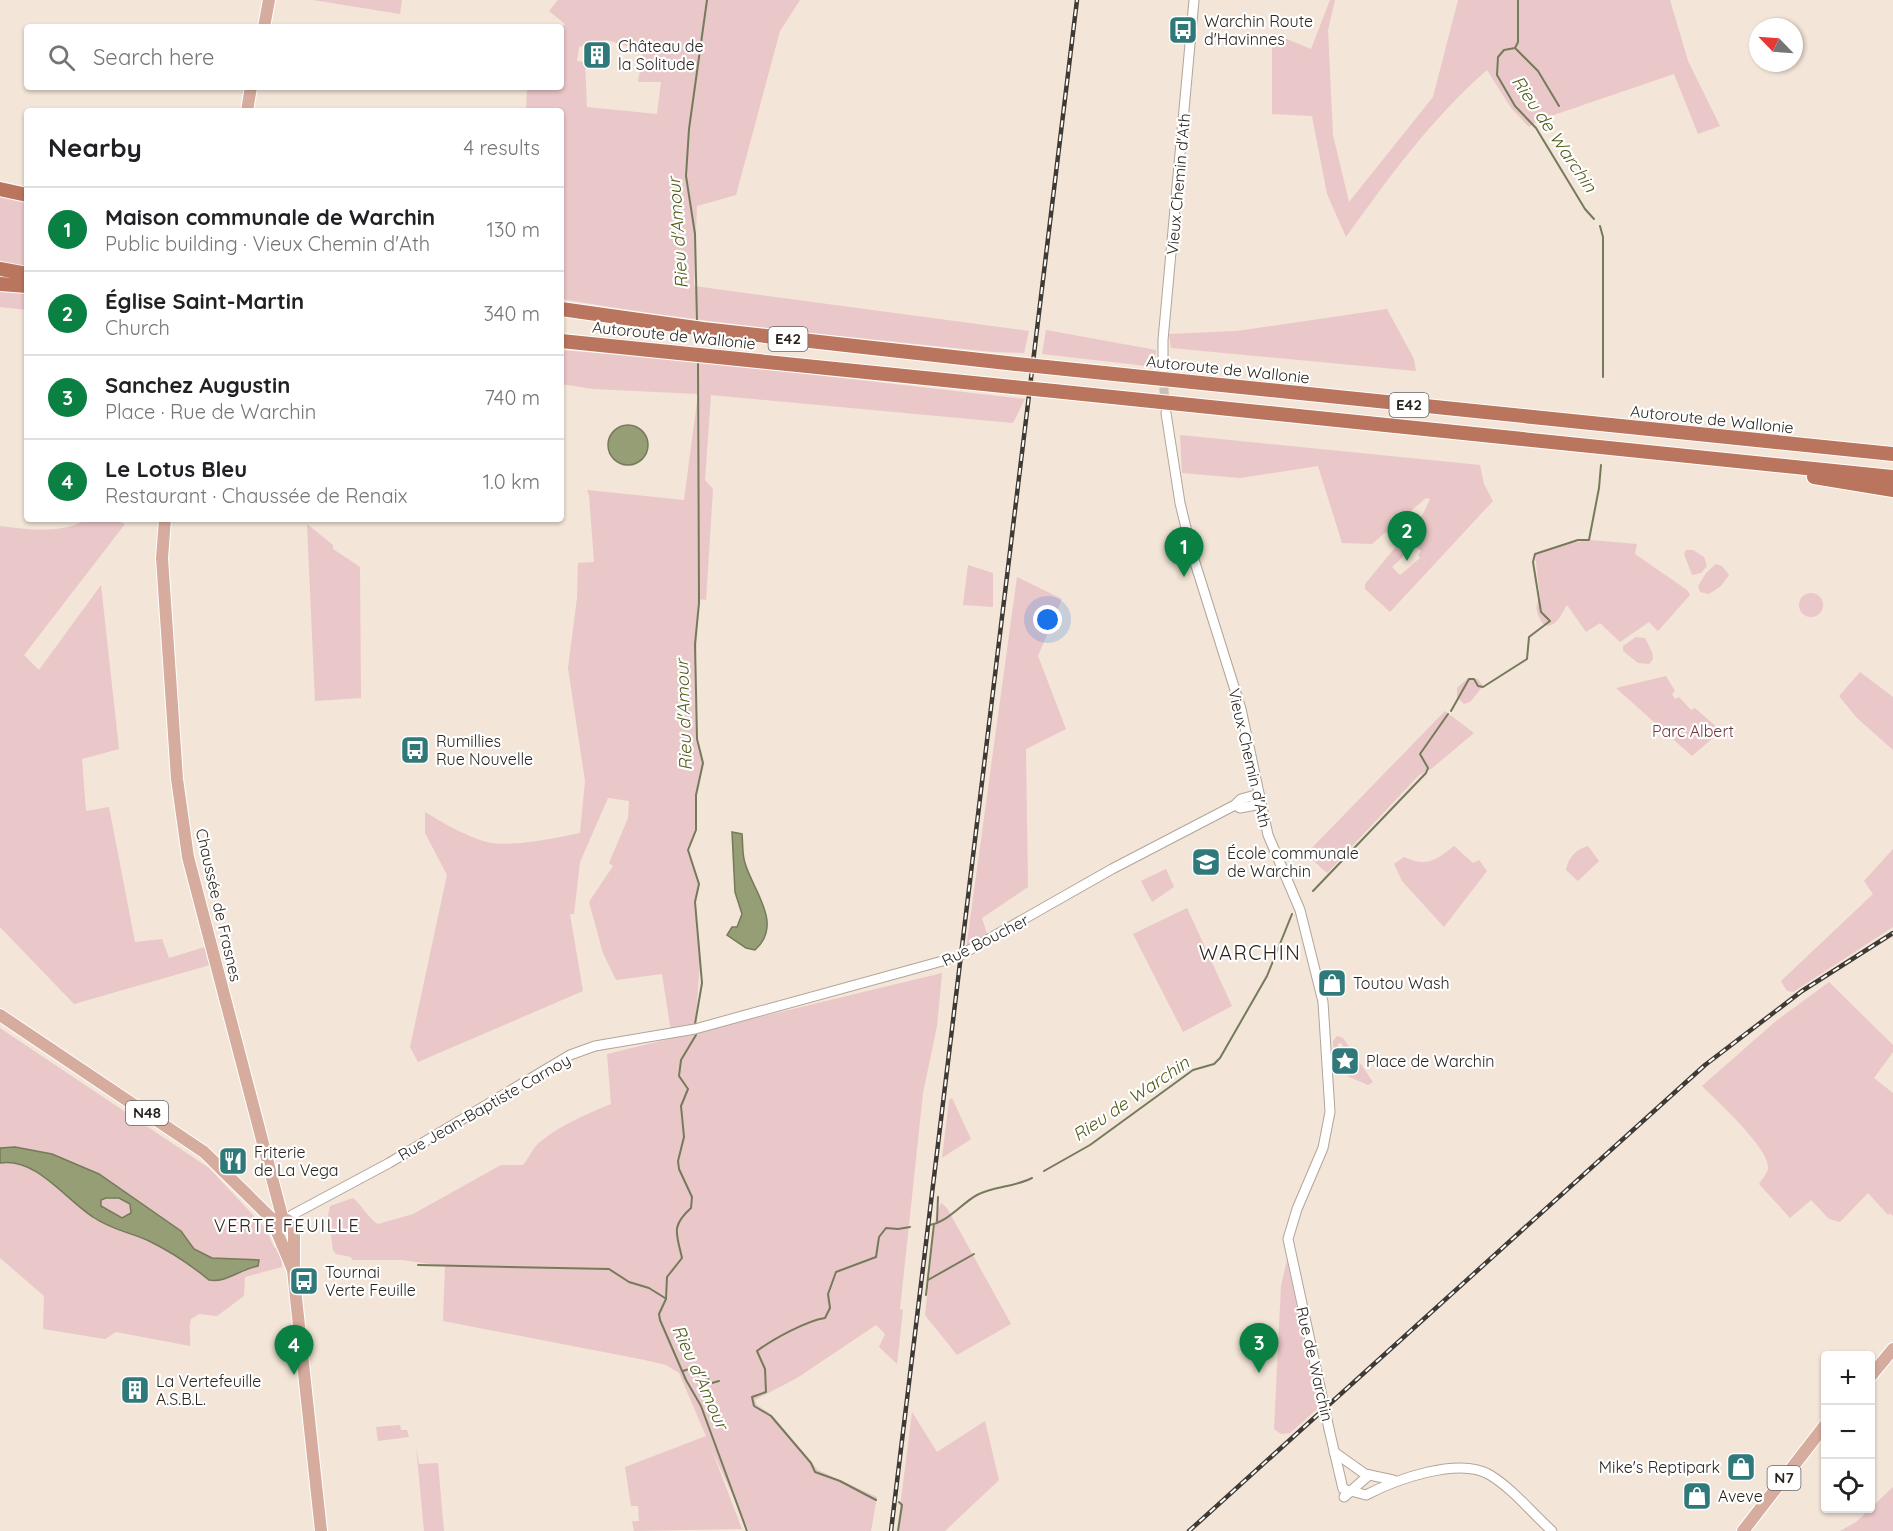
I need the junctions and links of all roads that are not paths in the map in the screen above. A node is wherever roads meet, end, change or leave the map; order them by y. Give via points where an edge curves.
1 (269, 0) edge
2 (1194, 0) edge
3 (265, 24) edge
4 (250, 90) edge
5 (248, 108) edge
6 (0, 184) edge
7 (0, 189) edge
8 (24, 195) edge
9 (24, 195) edge
10 (0, 269) edge
11 (24, 273) edge
12 (0, 284) edge
13 (24, 286) edge
14 (564, 309) edge
15 (564, 341) edge
16 (1163, 369) tunnel mouth
17 (1166, 413) tunnel mouth
18 (1893, 454) edge
19 (1787, 466) junction
20 (1893, 477) edge
21 (1893, 490) edge
22 (165, 522) edge
23 (1260, 799) junction
24 (0, 1015) edge
25 (714, 1024) joint
26 (270, 1176) junction
27 (254, 1199) junction
28 (286, 1227) junction
29 (1288, 1239) joint
30 (1893, 1339) edge
31 (1893, 1348) edge
32 (1875, 1361) edge
33 (1875, 1371) edge
34 (1821, 1431) edge
35 (1821, 1441) edge
36 (1334, 1452) junction
37 (1369, 1475) junction
38 (1393, 1480) junction
39 (1345, 1492) junction
40 (321, 1531) edge
41 (1552, 1531) edge
42 (1743, 1531) edge
43 (1751, 1531) edge

1 - 3 main road
2 - 16 street, Vieux Chemin d'Ath
4 - 5 main road
6 - 8 highway
7 - 9 highway
10 - 11 highway
12 - 13 highway
14 - 18 highway, Autoroute de Wallonie / E42, bridge via 1016,364
15 - 19 highway, Autoroute de Wallonie / E42, bridge
17 - 23 street, Vieux Chemin d'Ath via 1192,553 1241,709
19 - 20 highway, Autoroute de Wallonie / E42
19 - 21 highway via 1806,476
22 - 26 main road, Chaussée de Frasnes via 163,564 181,816 191,870
23 - 25 street, Rue Boucher via 1240,799 961,955
23 - 29 street, Vieux Chemin d'Ath via 1268,835 1300,910 1323,1002 1327,1051 1329,1121 1323,1148
24 - 27 main road, N48 via 200,1149
25 - 28 street, Rue Jean-Baptiste Carnoy via 595,1046 570,1055 301,1212
26 - 27 main road via 269,1193
26 - 28 main road, Chaussée de Frasnes
27 - 28 main road, N48
28 - 40 main road, N48
29 - 36 street, Rue de Warchin, bridge
30 - 32 main road
31 - 33 main road
34 - 42 main road, N7
35 - 43 main road, N7
36 - 37 street
36 - 39 street, Rue de Warchin
37 - 38 street
37 - 39 street
38 - 39 street via 1366,1495
38 - 41 street via 1464,1467 1479,1471 1490,1475

